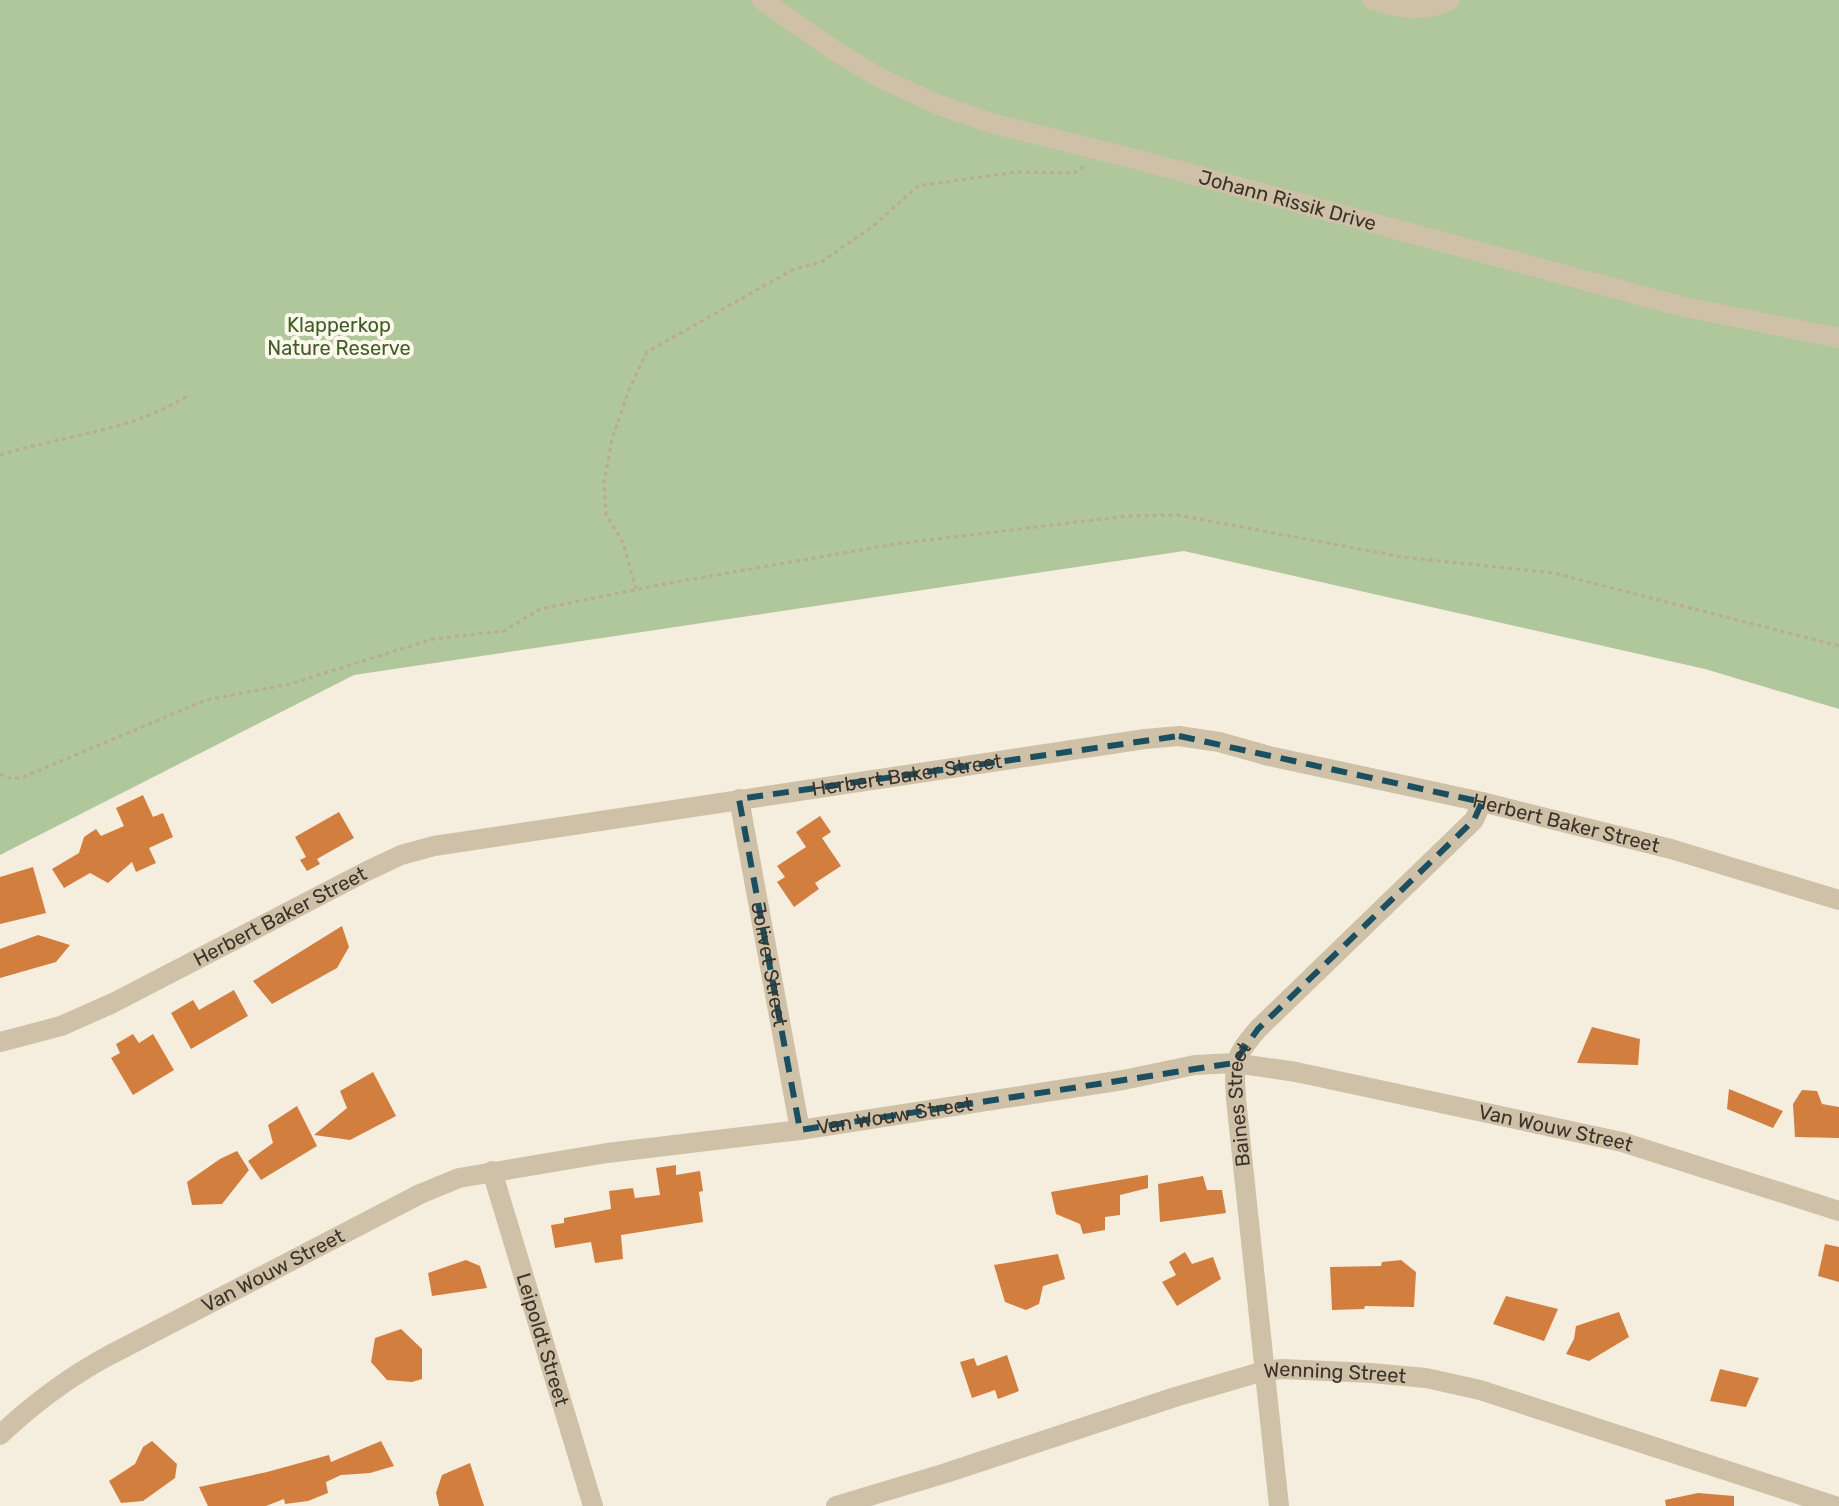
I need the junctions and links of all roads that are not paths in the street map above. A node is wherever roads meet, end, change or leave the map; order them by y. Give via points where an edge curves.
1 (762, 0) edge
2 (1373, 0) edge
3 (1450, 0) edge
4 (1839, 338) edge
5 (739, 799) junction
6 (1482, 802) junction
7 (1839, 900) edge
8 (0, 1042) edge
9 (1234, 1063) junction
10 (800, 1130) junction
11 (492, 1171) junction
12 (1839, 1211) edge
13 (1264, 1371) junction
14 (0, 1435) edge
15 (593, 1506) edge
16 (836, 1506) edge
17 (1279, 1506) edge
18 (1835, 1506) edge

1 - 4 street, Johann Rissik Drive via 878,77 991,123 1680,306
2 - 3 street via 1408,10
5 - 6 street, Herbert Baker Street via 1179,736
5 - 8 street, Herbert Baker Street via 401,855 113,1003 61,1026
5 - 10 street, Jolivet Street
6 - 7 street, Herbert Baker Street via 1671,849
6 - 9 street, Baines Street via 1474,820 1258,1029
9 - 10 street, Van Wouw Street
9 - 12 street, Van Wouw Street via 1595,1136
9 - 13 street, Baines Street
10 - 11 street, Van Wouw Street
11 - 14 street, Van Wouw Street via 420,1194 106,1357 66,1379
11 - 15 street, Leipoldt Street
13 - 16 street, Wenning Street
13 - 17 street, Baines Street
13 - 18 street, Wenning Street via 1371,1373 1480,1390

